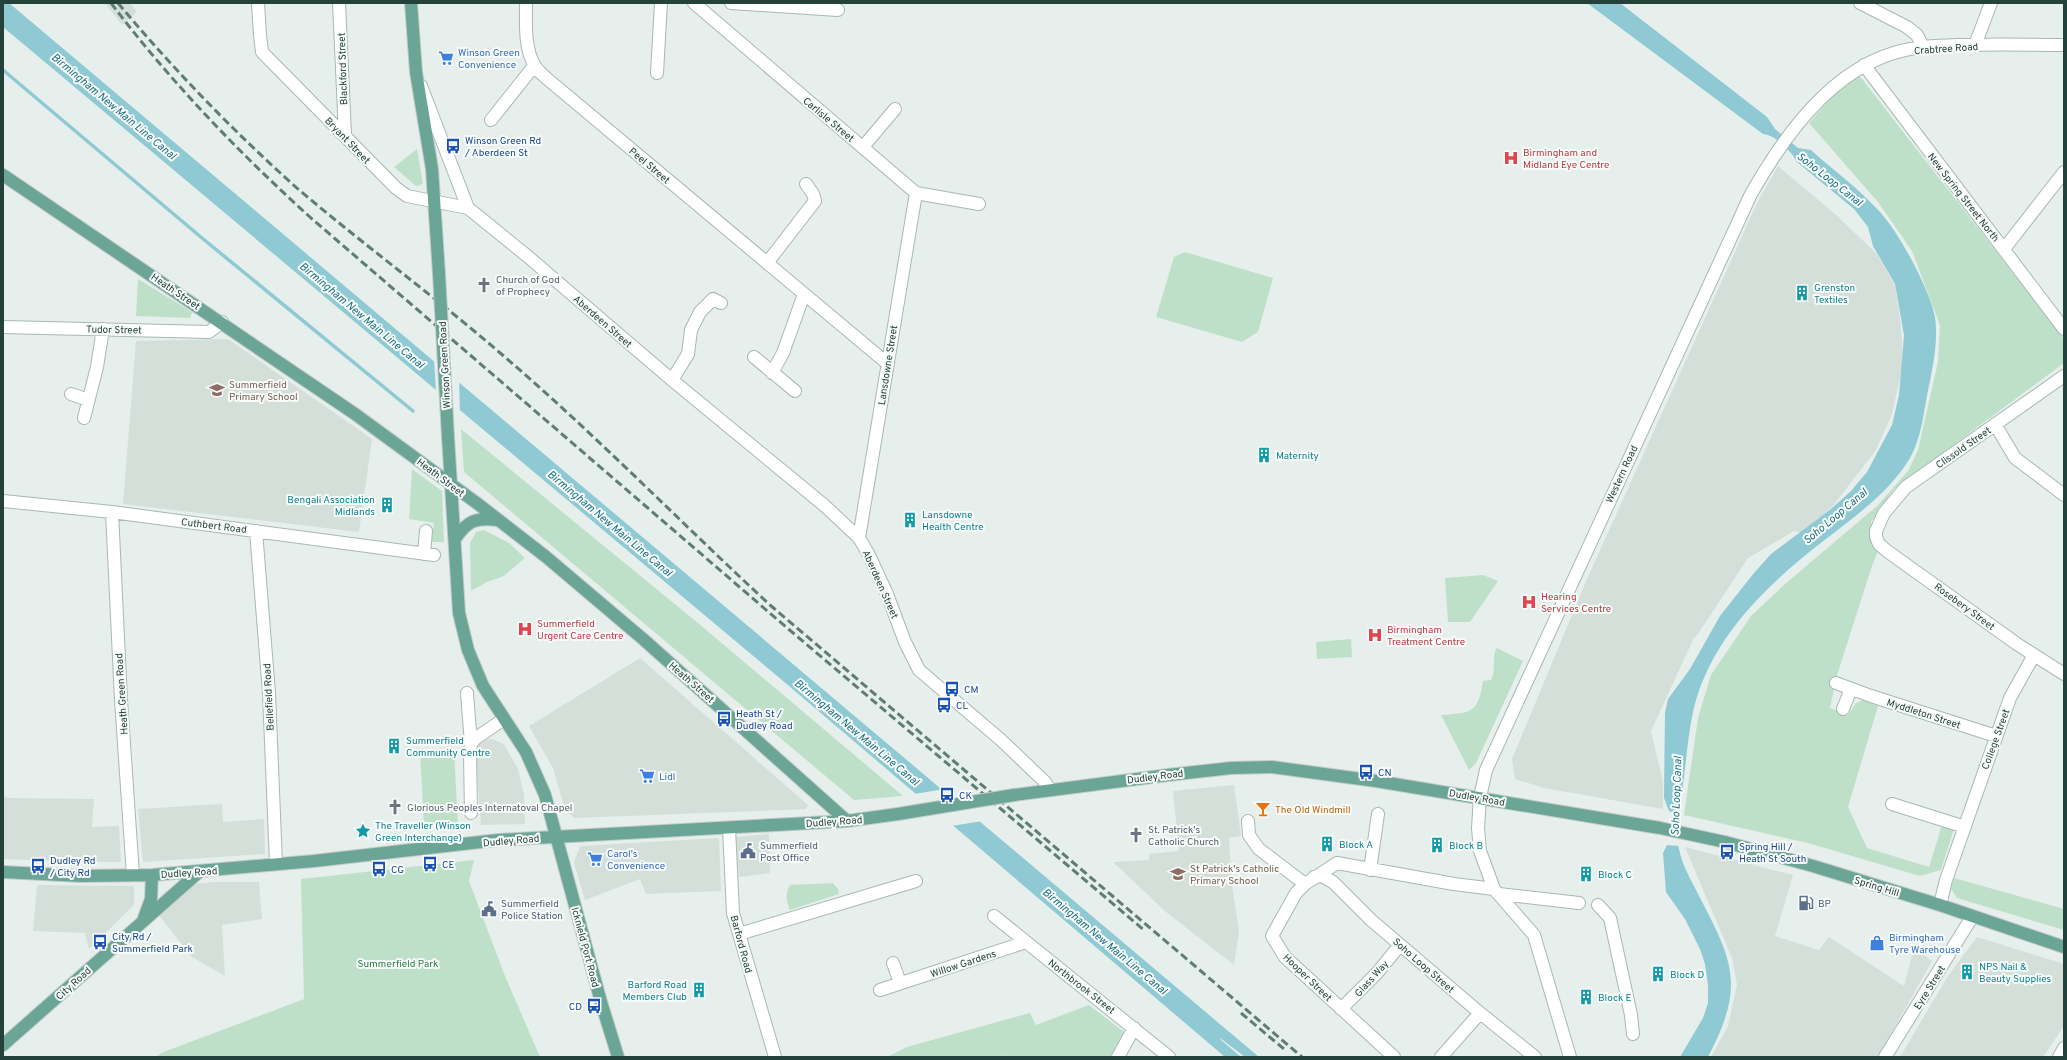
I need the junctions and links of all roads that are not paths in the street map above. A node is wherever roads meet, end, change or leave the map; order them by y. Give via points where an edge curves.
1 (258, 3) edge
2 (339, 3) edge
3 (411, 3) edge
4 (526, 3) edge
5 (661, 3) edge
6 (694, 3) edge
7 (731, 3) edge
8 (1860, 3) edge
9 (1991, 3) edge
10 (838, 10) dead end
11 (1975, 45) junction
12 (2064, 45) edge
13 (1923, 47) junction
14 (1864, 65) junction
15 (534, 66) junction
16 (416, 72) junction
17 (657, 73) dead end
18 (895, 109) dead end
19 (1804, 118) joint
20 (491, 120) dead end
21 (344, 135) junction
22 (863, 147) junction
23 (2064, 172) edge
24 (3, 175) edge
25 (806, 184) dead end
26 (916, 193) junction
27 (434, 201) junction
28 (980, 204) dead end
29 (468, 208) junction
30 (2004, 249) junction
31 (767, 263) junction
32 (804, 294) junction
33 (721, 303) dead end
34 (222, 322) junction
35 (3, 327) edge
36 (103, 329) junction
37 (2064, 329) edge
38 (754, 357) dead end
39 (888, 364) junction
40 (772, 373) junction
41 (2064, 376) edge
42 (672, 380) junction
43 (794, 391) dead end
44 (70, 394) dead end
45 (88, 400) junction
46 (84, 418) dead end
47 (1995, 424) junction
48 (451, 485) junction
49 (2064, 495) edge
50 (3, 501) edge
51 (112, 512) junction
52 (497, 520) junction
53 (256, 531) junction
54 (426, 531) dead end
55 (1876, 531) joint
56 (859, 538) junction
57 (455, 540) junction
58 (2034, 655) junction
59 (2064, 674) edge
60 (1836, 683) dead end
61 (1851, 689) junction
62 (466, 693) dead end
63 (1843, 709) dead end
64 (504, 719) junction
65 (1996, 736) junction
66 (471, 744) junction
67 (1050, 790) junction
68 (1480, 797) junction
69 (1892, 804) dead end
70 (471, 813) dead end
71 (1378, 814) dead end
72 (847, 821) junction
73 (1248, 821) dead end
74 (1965, 827) junction
75 (729, 828) junction
76 (1687, 833) joint
77 (556, 836) junction
78 (276, 864) junction
79 (1370, 870) junction
80 (3, 872) edge
81 (199, 872) junction
82 (133, 875) junction
83 (152, 875) junction
84 (1309, 880) junction
85 (916, 881) dead end
86 (1496, 891) junction
87 (1580, 903) dead end
88 (1598, 905) dead end
89 (1940, 905) junction
90 (994, 916) dead end
91 (1972, 917) junction
92 (143, 921) junction
93 (738, 934) junction
94 (1026, 942) junction
95 (1400, 944) junction
96 (2064, 947) edge
97 (893, 963) dead end
98 (900, 983) junction
99 (880, 990) dead end
100 (1341, 1009) junction
101 (1480, 1013) junction
102 (1134, 1028) junction
103 (1633, 1034) dead end
104 (3, 1045) edge
105 (2064, 1048) edge
106 (618, 1057) edge
107 (775, 1057) edge
108 (1118, 1057) edge
109 (1169, 1057) edge
110 (1394, 1057) edge
111 (1441, 1057) edge
112 (1535, 1057) edge
113 (1570, 1057) edge
114 (1885, 1057) edge
115 (2058, 1057) edge

1 - 21 street, Bryant Street via 262,52
2 - 21 street, Blackford Street
3 - 16 main road, Winson Green Road
4 - 15 street via 529,50
5 - 17 street
6 - 22 street, Carlisle Street
7 - 10 street
8 - 13 street via 1907,27 1917,34
9 - 11 street
11 - 12 street, Crabtree Road
11 - 13 street, Crabtree Road
13 - 14 street, Crabtree Road via 1893,53
14 - 19 street, Crabtree Road via 1822,97
14 - 30 street, New Spring Street North
15 - 20 street
15 - 31 street, Peel Street
16 - 27 main road, Winson Green Road via 432,169
16 - 29 street
18 - 22 street
19 - 68 street, Western Road via 1773,156 1751,194 1486,770
21 - 27 street, Bryant Street via 396,188 407,196
22 - 26 street, Carlisle Street
23 - 30 street
24 - 34 main road, Heath Street
25 - 31 street via 815,201
26 - 28 street
26 - 39 street, Lansdowne Street
27 - 29 street, Aberdeen Street
27 - 48 main road, Winson Green Road, bridge
29 - 42 street, Aberdeen Street
30 - 37 street, New Spring Street North
31 - 32 street, Peel Street
32 - 39 street, Peel Street
32 - 40 street via 783,353
33 - 42 street via 713,299 700,312 691,330 688,354
34 - 36 street, Tudor Street via 209,332
34 - 48 main road, Heath Street via 361,418
35 - 36 street, Tudor Street
36 - 45 street
38 - 40 street
39 - 56 street, Lansdowne Street
40 - 43 street
41 - 47 street, Clissold Street
42 - 56 street, Aberdeen Street via 825,506
44 - 45 street
45 - 46 street
47 - 49 street via 2015,458
47 - 55 street, Clissold Street via 1906,488 1884,512
48 - 52 main road, Heath Street
48 - 57 main road, Winson Green Road
50 - 51 street, Cuthbert Road
51 - 53 street, Cuthbert Road
51 - 82 street, Heath Green Road
52 - 57 main road via 483,518 471,522 462,528
52 - 72 main road, Heath Street via 545,556 643,639
53 - 54 street, Cuthbert Road via 429,554
53 - 78 street, Bellefield Road via 268,693
55 - 58 street, Rosebery Street via 1876,537 1883,547
56 - 67 street, Aberdeen Street via 881,580 905,642 919,670 1001,740 1045,782
57 - 64 main road, Winson Green Road via 459,613 468,650 483,686
58 - 59 street, Rosebery Street
58 - 65 street, College Street via 2010,698
60 - 61 street, Myddleton Street
61 - 63 street
61 - 65 street, Myddleton Street
62 - 66 street
64 - 66 street
64 - 77 main road, Winson Green Road via 526,752 545,795
65 - 74 street, College Street
66 - 70 street
67 - 68 main road, Dudley Road via 1178,773 1272,767
67 - 72 main road, Dudley Road, bridge
68 - 76 main road, Dudley Road
68 - 86 street, Western Road via 1480,851
69 - 74 street
71 - 79 street
72 - 75 main road, Dudley Road
73 - 84 street via 1249,835 1259,849
74 - 89 street, College Street
75 - 77 main road, Dudley Road
75 - 93 street, Barford Road via 733,914
76 - 89 main road, Spring Hill via 1752,848
77 - 78 main road, Dudley Road
77 - 106 main road, Icknield Port Road
78 - 81 main road, Dudley Road
79 - 84 street, Hooper Street via 1336,863
79 - 86 street, Hooper Street
80 - 82 main road, Dudley Road via 38,875
81 - 83 main road, Dudley Road
81 - 92 main road, City Road
82 - 83 main road, Dudley Road
83 - 92 main road, City Road via 151,899
84 - 95 street, Soho Loop Street via 1322,876 1333,882 1371,920
84 - 100 street, Hooper Street via 1296,892 1272,936 1285,957
85 - 93 street
86 - 87 street, Hooper Street
86 - 113 street via 1534,935
88 - 103 street via 1610,918
89 - 91 main road, Spring Hill
90 - 94 street, Northbrook Street
91 - 96 main road, Spring Hill
91 - 114 street, Eyre Street
92 - 104 main road, City Road
93 - 107 street, Barford Road
94 - 98 street, Willow Gardens
94 - 102 street, Northbrook Street
95 - 100 street, Glass Way via 1377,973
95 - 101 street, Soho Loop Street
97 - 98 street
98 - 99 street, Willow Gardens
100 - 110 street, Hooper Street
101 - 111 street
101 - 112 street, Soho Loop Street
102 - 108 street
102 - 109 street, Northbrook Street
105 - 115 street

